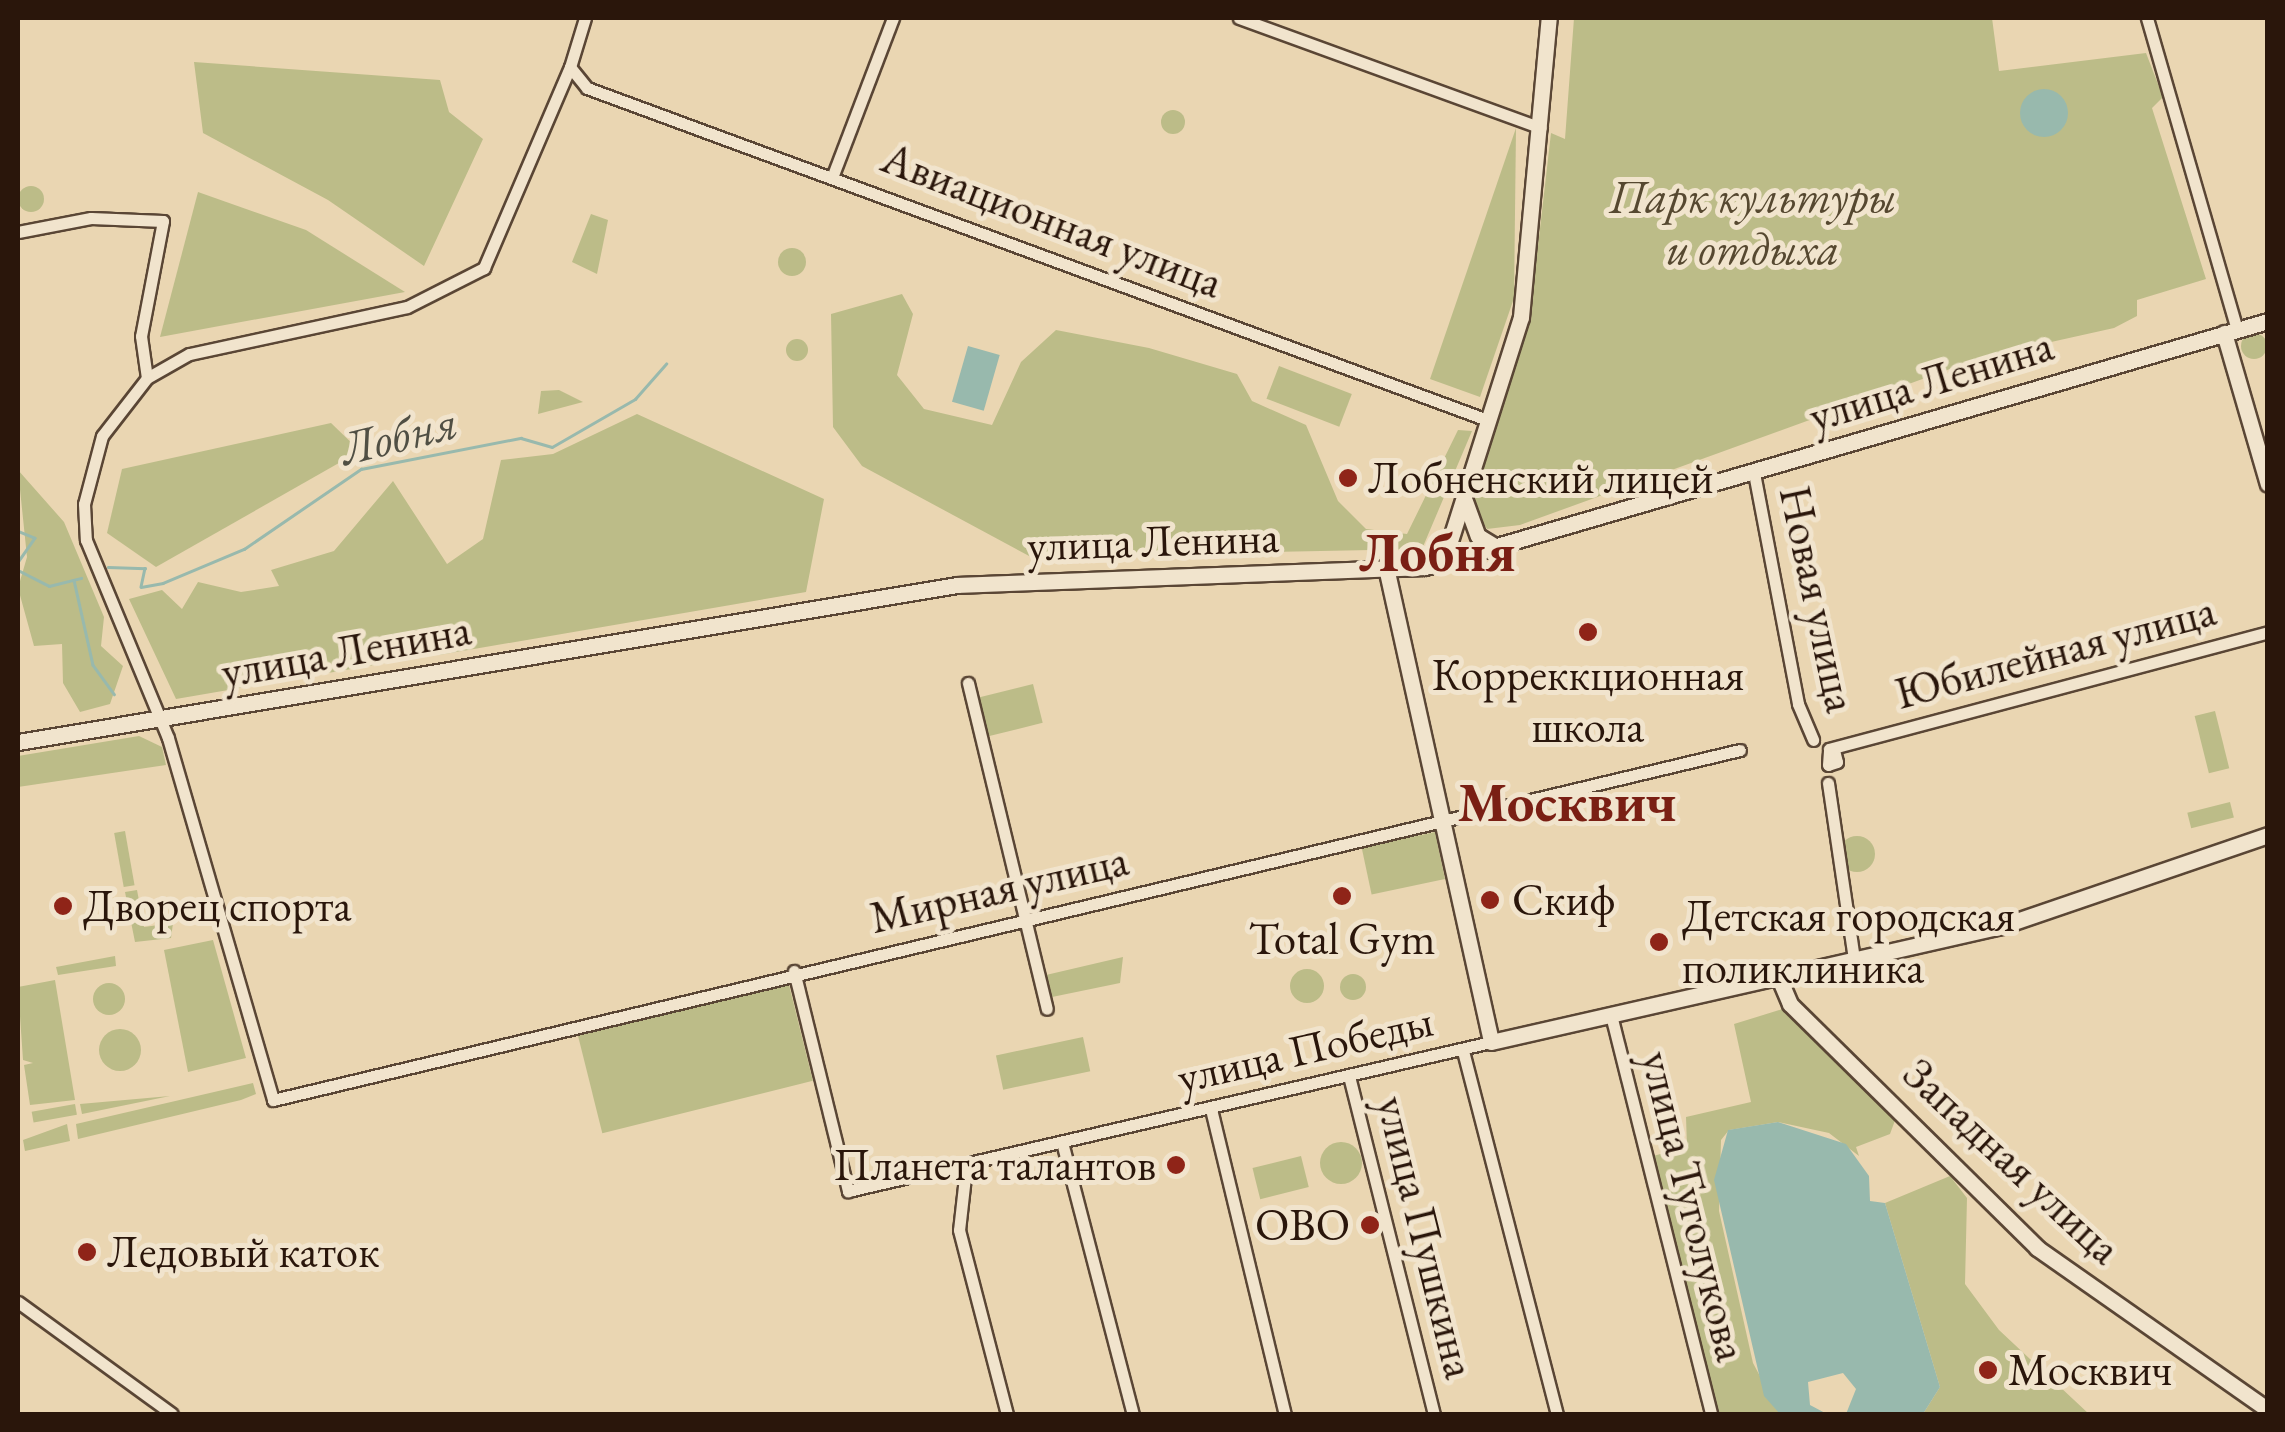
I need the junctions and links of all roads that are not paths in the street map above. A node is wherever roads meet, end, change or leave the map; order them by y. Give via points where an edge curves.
1 (585, 18) edge
2 (893, 18) edge
3 (1239, 18) edge
4 (1548, 18) edge
5 (2148, 18) edge
6 (570, 66) junction
7 (1541, 128) junction
8 (833, 175) junction
9 (18, 232) edge
10 (2268, 321) edge
11 (2231, 332) junction
12 (147, 378) junction
13 (1490, 421) junction
14 (1754, 472) junction
15 (2268, 484) edge
16 (1465, 498) junction
17 (1498, 548) junction
18 (1443, 564) junction
19 (1386, 572) junction
20 (2268, 632) edge
21 (968, 684) dead end
22 (160, 720) junction
23 (18, 742) edge
24 (1740, 750) dead end
25 (1830, 758) junction
26 (1444, 825) junction
27 (2268, 835) edge
28 (1024, 918) junction
29 (1854, 960) junction
30 (794, 972) junction
31 (1779, 978) junction
32 (1047, 1009) dead end
33 (1611, 1015) junction
34 (1491, 1042) junction
35 (1463, 1050) junction
36 (1350, 1076) junction
37 (1211, 1109) junction
38 (1063, 1146) junction
39 (966, 1168) junction
40 (18, 1302) edge
41 (2268, 1410) edge
42 (172, 1414) edge
43 (1007, 1414) edge
44 (1133, 1414) edge
45 (1285, 1414) edge
46 (1434, 1414) edge
47 (1557, 1414) edge
48 (1711, 1414) edge

1 - 6 street
2 - 8 street
3 - 7 street
4 - 7 street
5 - 11 street
6 - 8 street, Авиационная улица via 587,88
6 - 12 street via 484,268 407,307 189,354
7 - 13 street via 1521,317
8 - 13 street, Авиационная улица
9 - 12 street via 91,218 163,221 141,336
10 - 11 street, улица Ленина
11 - 14 street, улица Ленина
11 - 15 street
12 - 22 street via 102,436 84,504 86,540
13 - 16 street
14 - 17 street, улица Ленина
14 - 25 street, Новая улица via 1798,704 1813,740
16 - 17 street via 1478,536
16 - 18 street
17 - 18 street, улица Ленина
18 - 19 street, улица Ленина
19 - 22 street, улица Ленина via 957,585
19 - 26 street
20 - 25 street, Юбилейная улица via 1862,741
21 - 28 street
22 - 23 street, улица Ленина
22 - 30 street, Мирная улица via 274,1100
24 - 26 street, Мирная улица
25 - 29 street via 1828,784
26 - 28 street, Мирная улица
26 - 34 street
27 - 29 street, улица Победы via 2111,894
28 - 30 street, Мирная улица
28 - 32 street
29 - 31 street, улица Победы
30 - 39 street, улица Победы via 848,1190
31 - 33 street, улица Победы
31 - 41 street, Западная улица via 1790,1004 2037,1248
33 - 34 street, улица Победы
33 - 48 street, улица Туголукова
34 - 35 street, улица Победы
35 - 36 street, улица Победы
35 - 47 street
36 - 37 street, улица Победы
36 - 46 street, улица Пушкина
37 - 38 street, улица Победы
37 - 45 street
38 - 39 street, улица Победы
38 - 44 street
39 - 43 street via 959,1230
40 - 42 street

